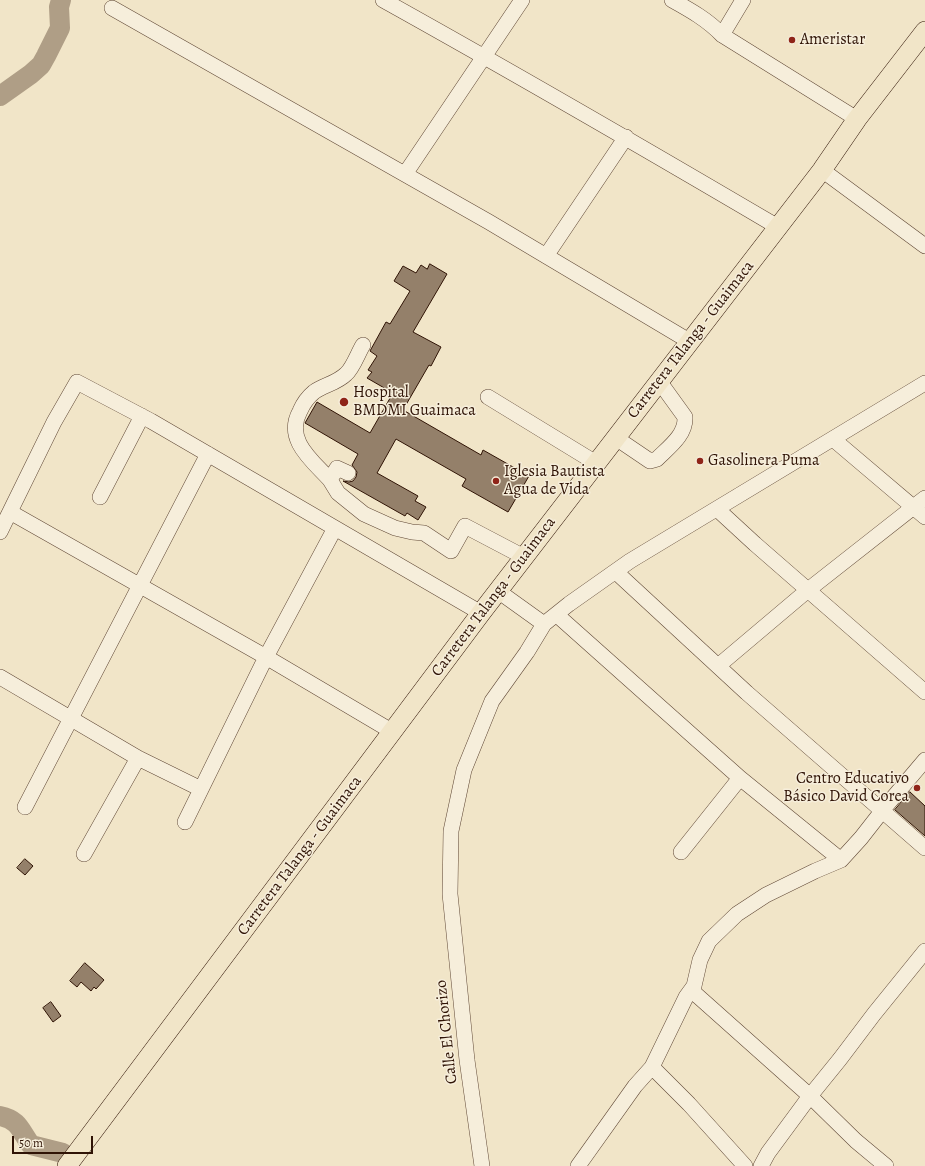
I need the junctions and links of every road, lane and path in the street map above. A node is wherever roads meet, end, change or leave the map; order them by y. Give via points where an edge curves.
1 (383, 0) edge
2 (522, 0) edge
3 (672, 0) edge
4 (743, 0) edge
5 (112, 8) dead end
6 (925, 30) edge
7 (722, 35) junction
8 (484, 56) junction
9 (857, 119) junction
10 (626, 137) junction
11 (822, 170) junction
12 (405, 174) junction
13 (778, 227) junction
14 (925, 246) edge
15 (546, 256) junction
16 (689, 341) junction
17 (363, 345) dead end
18 (659, 381) junction
19 (925, 383) edge
20 (488, 397) dead end
21 (142, 416) junction
22 (616, 438) junction
23 (833, 439) junction
24 (208, 454) junction
25 (596, 463) junction
26 (348, 473) dead end
27 (330, 480) junction
28 (100, 496) dead end
29 (925, 498) edge
30 (913, 507) junction
31 (717, 509) junction
32 (10, 512) junction
33 (925, 517) edge
34 (335, 528) junction
35 (0, 532) edge
36 (524, 557) junction
37 (616, 572) junction
38 (140, 586) junction
39 (808, 590) junction
40 (498, 592) junction
41 (481, 613) junction
42 (557, 615) junction
43 (544, 624) junction
44 (266, 656) junction
45 (718, 666) junction
46 (2, 682) edge
47 (925, 692) edge
48 (71, 719) junction
49 (393, 732) junction
50 (138, 758) junction
51 (925, 760) edge
52 (740, 778) junction
53 (201, 789) junction
54 (25, 807) dead end
55 (882, 810) junction
56 (185, 822) dead end
57 (925, 848) edge
58 (681, 852) dead end
59 (84, 854) dead end
60 (841, 860) junction
61 (925, 951) edge
62 (691, 990) junction
63 (652, 1067) junction
64 (810, 1096) junction
65 (67, 1166) edge
66 (482, 1166) edge
67 (578, 1166) edge
68 (745, 1166) edge
69 (761, 1166) edge
70 (886, 1166) edge

1 - 8 street
2 - 8 street
3 - 7 street via 714,26
4 - 7 street
5 - 12 street
6 - 9 main road, Carretera Talanga - Guaimaca
7 - 9 street
8 - 10 street
8 - 12 street
9 - 11 main road, Carretera Talanga - Guaimaca
10 - 13 street
10 - 15 street
11 - 13 main road, Carretera Talanga - Guaimaca
11 - 14 street
12 - 15 street
13 - 16 main road, Carretera Talanga - Guaimaca
15 - 16 street
16 - 18 main road, Carretera Talanga - Guaimaca
17 - 27 street via 347,374 314,392 304,402 297,415 295,435 301,448
18 - 22 main road, Carretera Talanga - Guaimaca
18 - 22 street via 686,417 683,432 653,461
19 - 23 street
20 - 25 street
21 - 24 street
21 - 28 street
21 - 32 street via 77,382 54,422
22 - 25 main road, Carretera Talanga - Guaimaca
23 - 30 street
23 - 31 street
24 - 34 street
24 - 38 street
25 - 36 main road, Carretera Talanga - Guaimaca
26 - 27 street via 337,468
27 - 36 street via 338,493 364,514 395,528 424,533 451,551 465,526
29 - 30 street
30 - 33 street
30 - 39 street
31 - 37 street
31 - 39 street
32 - 35 street
32 - 38 street
34 - 41 street
34 - 44 street
36 - 40 main road, Carretera Talanga - Guaimaca
37 - 42 street
37 - 45 street
38 - 44 street
38 - 48 street
39 - 45 street
39 - 47 street
40 - 41 main road, Carretera Talanga - Guaimaca
40 - 43 street
41 - 49 main road, Carretera Talanga - Guaimaca
42 - 43 street
42 - 52 street
43 - 66 street, Calle El Chorizo via 492,701 464,770 451,831 450,894 467,1060
44 - 49 street
44 - 53 street
45 - 55 street
46 - 48 street
48 - 50 street
48 - 54 street
49 - 65 main road, Carretera Talanga - Guaimaca
50 - 53 street
50 - 59 street
51 - 55 street
52 - 58 street
52 - 60 street
53 - 56 street
55 - 57 street
55 - 60 street
60 - 62 street via 766,895 737,914 708,941
61 - 64 street
62 - 63 street
62 - 64 street
63 - 67 street via 635,1086
63 - 68 street
64 - 69 street
64 - 70 street

